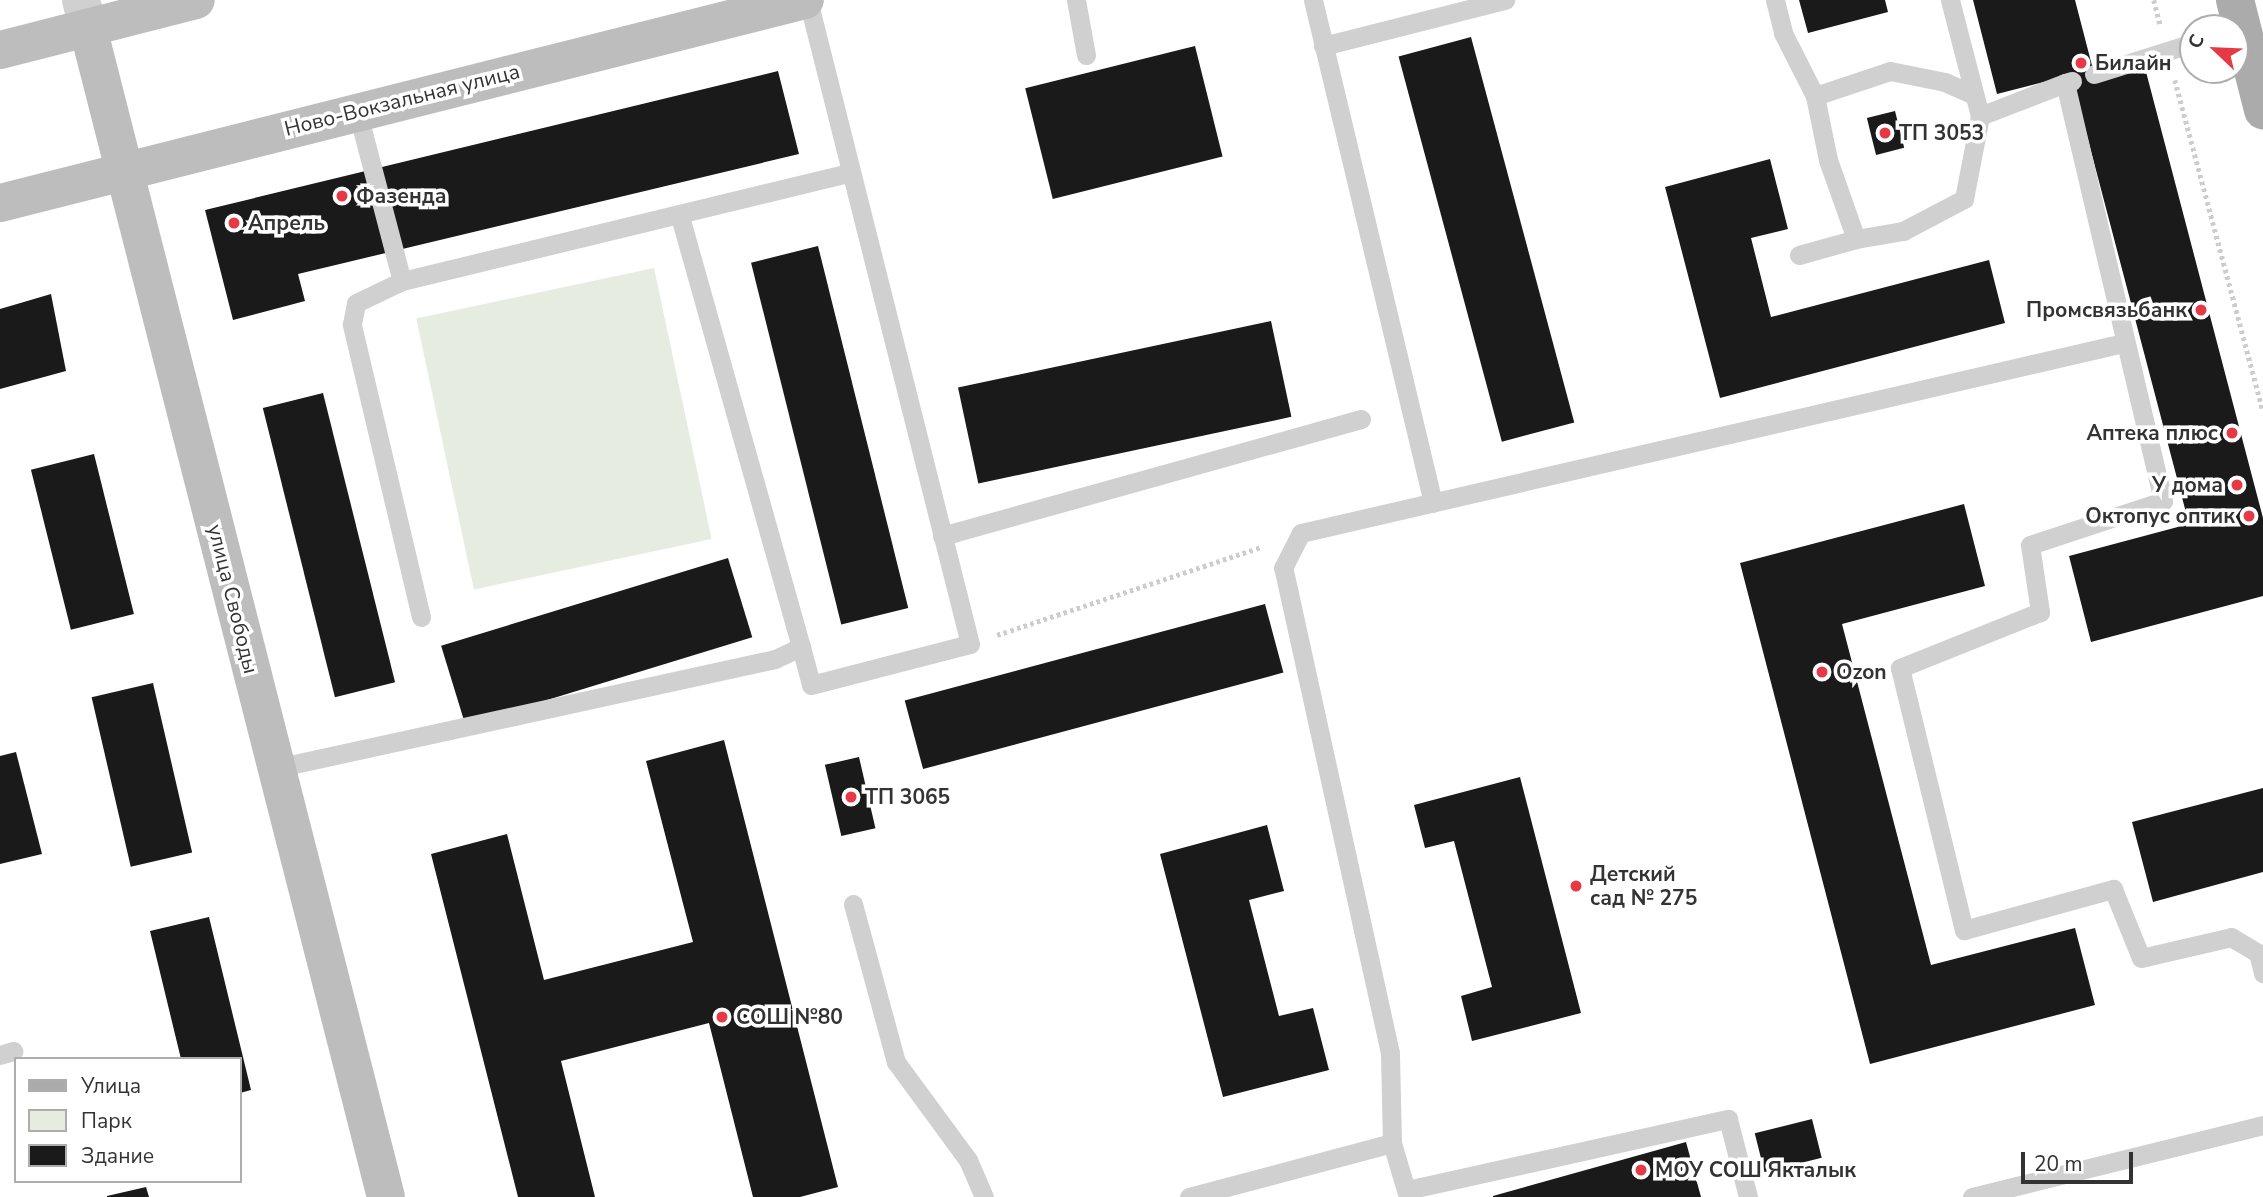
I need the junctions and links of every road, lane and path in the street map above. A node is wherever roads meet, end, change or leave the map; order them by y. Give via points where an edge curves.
1 (197, 0) edge
2 (807, 0) edge
3 (1076, 0) edge
4 (1313, 0) edge
5 (1505, 0) edge
6 (1775, 0) edge
7 (1950, 0) edge
8 (2154, 0) edge
9 (84, 14) edge
10 (1323, 46) junction
11 (2179, 47) edge
12 (0, 50) edge
13 (2167, 51) junction
14 (1086, 55) dead end
15 (2249, 61) edge
16 (2094, 74) dead end
17 (1974, 95) junction
18 (1815, 96) junction
19 (356, 110) junction
20 (2263, 110) edge
21 (1980, 116) junction
22 (124, 171) junction
23 (851, 172) junction
24 (0, 203) edge
25 (679, 214) junction
26 (1856, 239) junction
27 (1799, 255) dead end
28 (402, 281) junction
29 (2123, 343) junction
30 (2263, 410) edge
31 (1361, 419) dead end
32 (1433, 503) junction
33 (1301, 533) junction
34 (942, 536) junction
35 (421, 617) dead end
36 (970, 644) junction
37 (801, 647) junction
38 (276, 768) junction
39 (853, 904) dead end
40 (2263, 973) edge
41 (2263, 1125) edge
42 (1392, 1143) junction
43 (1408, 1194) edge
44 (386, 1197) edge
45 (984, 1197) edge
46 (1189, 1197) edge
47 (1748, 1197) edge
48 (1972, 1197) edge

1 - 9 main road
2 - 19 main road, Ново-Вокзальная улица
2 - 23 lane
3 - 14 lane
4 - 10 lane
5 - 10 lane
6 - 18 lane via 1783,33
7 - 17 lane
8 - 13 path
9 - 12 main road
9 - 22 main road, улица Свободы
10 - 32 lane
11 - 13 lane
13 - 16 lane
13 - 30 path
15 - 20 main road
17 - 18 lane via 1945,82 1890,71
17 - 21 lane
18 - 26 lane via 1828,160
19 - 22 main road, Ново-Вокзальная улица
19 - 28 lane
21 - 26 lane via 1965,199 1903,231
21 - 29 lane via 2068,82
22 - 24 main road, Ново-Вокзальная улица
22 - 38 main road, улица Свободы
23 - 25 lane
23 - 34 lane
25 - 28 lane
25 - 37 lane
26 - 27 lane
28 - 35 lane via 356,303 352,324
29 - 32 lane
29 - 40 lane via 2163,501 2031,545 2040,612 1900,668 1964,930 2113,889 2141,958 2231,937 2258,953
31 - 34 lane
32 - 33 lane
33 - 36 path
33 - 42 lane via 1283,568 1390,1053
34 - 36 lane
36 - 37 lane via 811,685
37 - 38 lane via 775,659
38 - 44 main road, улица Свободы
39 - 45 lane via 896,1062 968,1160
41 - 48 lane
42 - 43 lane
42 - 46 lane
43 - 47 lane via 1728,1119

